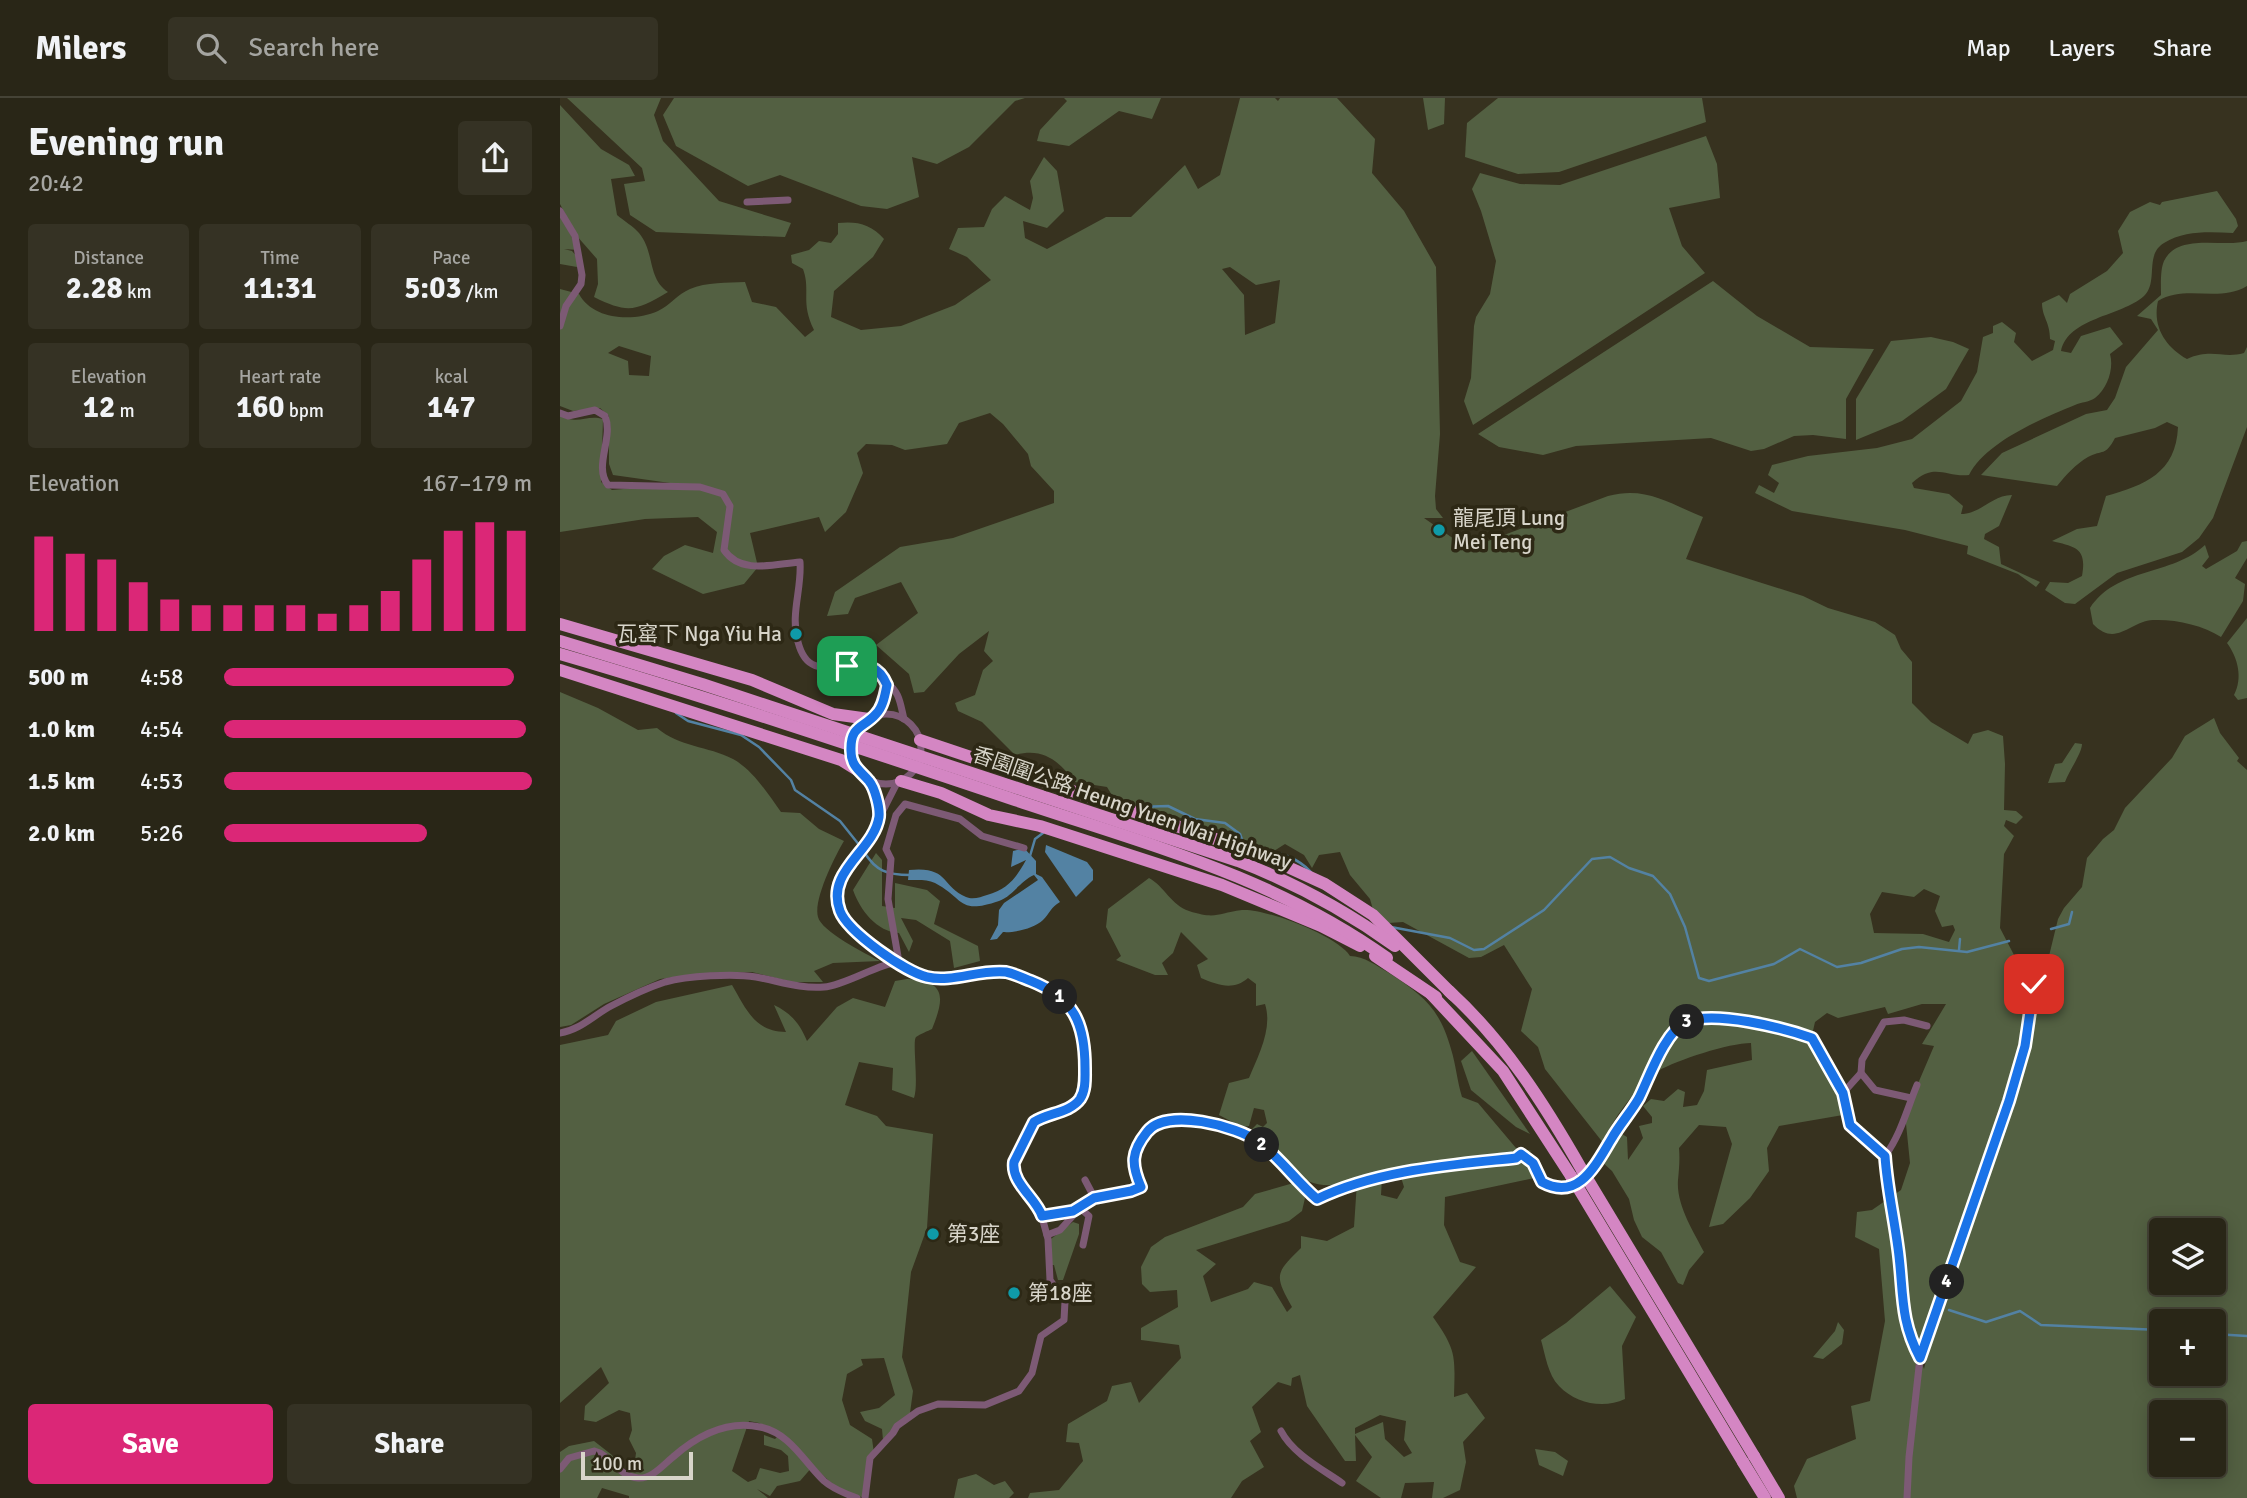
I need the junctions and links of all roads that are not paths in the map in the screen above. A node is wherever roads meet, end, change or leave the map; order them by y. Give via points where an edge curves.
1 (788, 200) dead end
2 (747, 202) dead end
3 (560, 211) edge
4 (560, 326) edge
5 (560, 413) edge
6 (560, 624) edge
7 (560, 641) edge
8 (560, 654) edge
9 (560, 670) edge
10 (886, 682) junction
11 (872, 717) junction
12 (904, 719) junction
13 (920, 740) junction
14 (857, 770) junction
15 (869, 780) junction
16 (899, 782) junction
17 (879, 816) junction
18 (1024, 848) dead end
19 (1392, 951) junction
20 (899, 962) junction
21 (2034, 976) dead end
22 (1927, 1026) dead end
23 (560, 1033) edge
24 (1861, 1073) junction
25 (1917, 1085) dead end
26 (1843, 1093) junction
27 (1911, 1098) junction
28 (1885, 1156) junction
29 (1576, 1173) junction
30 (1085, 1180) dead end
31 (1094, 1198) junction
32 (1080, 1208) junction
33 (1042, 1216) junction
34 (1047, 1235) junction
35 (1083, 1245) dead end
36 (1920, 1358) junction
37 (1281, 1432) dead end
38 (1749, 1459) junction
39 (560, 1469) edge
40 (1342, 1483) dead end
41 (857, 1498) edge
42 (865, 1498) edge
43 (1765, 1498) edge
44 (1779, 1498) edge
45 (1907, 1498) edge

1 - 2 street
3 - 4 street via 575,236 582,275
5 - 10 street via 595,410 605,416 603,471 608,485 700,487 723,494 730,506 724,550 729,557 749,567 800,562 794,608 797,641 804,655 824,668 870,666
6 - 11 highway via 752,680 843,717
7 - 19 highway, 香園圍公路 Heung Yuen Wai Highway, bridge via 1238,861 1314,895
8 - 19 highway, 香園圍公路 Heung Yuen Wai Highway, bridge via 1239,876
9 - 14 highway via 841,760
10 - 11 street via 883,701
10 - 12 street via 898,695
11 - 12 street via 885,714
11 - 14 street via 858,728 851,742
12 - 13 street
13 - 16 street via 917,767
13 - 19 highway via 1282,863 1360,906
14 - 15 street
15 - 16 street via 884,785
15 - 17 street
16 - 17 street
16 - 19 highway via 989,815 1064,834 1247,895
17 - 20 street via 840,882 839,909 861,936
18 - 20 street via 991,840 960,819 905,804 896,816 886,849 891,859 888,899
19 - 29 highway, 香園圍公路 Heung Yuen Wai Highway via 1503,1071
19 - 29 highway, 香園圍公路 Heung Yuen Wai Highway via 1453,995 1520,1071
20 - 23 street via 826,988 801,988 752,976 666,982
20 - 33 street via 933,978 1006,972 1064,1000 1078,1021 1084,1041 1083,1093 1068,1108 1034,1122 1013,1170
21 - 36 street via 2025,1046 2012,1090
22 - 24 street via 1904,1020 1884,1022 1862,1060
24 - 26 street
24 - 27 street via 1875,1090
25 - 27 street
26 - 28 street via 1850,1125
26 - 31 street via 1812,1038 1773,1025 1701,1019 1685,1022 1673,1032 1596,1165 1574,1187 1563,1189 1542,1182 1533,1163 1521,1154 1353,1184 1317,1199 1257,1141 1221,1126 1179,1119 1150,1128 1136,1147 1132,1157 1141,1187
27 - 28 street via 1903,1126
28 - 36 street via 1904,1321
29 - 38 highway, 香園圍公路 Heung Yuen Wai Highway, bridge
30 - 31 street
31 - 32 street
32 - 33 street
32 - 34 street via 1060,1230
32 - 35 street via 1089,1216
33 - 34 street
34 - 42 street via 1049,1280 1065,1299 1067,1312 1062,1323 1041,1336 1026,1384 981,1406 938,1404 918,1411 897,1426 870,1458
36 - 45 street
37 - 40 street
38 - 43 highway, 香園圍公路 Heung Yuen Wai Highway
38 - 44 highway, 香園圍公路 Heung Yuen Wai Highway
39 - 41 street via 569,1458 594,1451 623,1473 645,1478 712,1431 744,1424 764,1428 793,1445 825,1482

